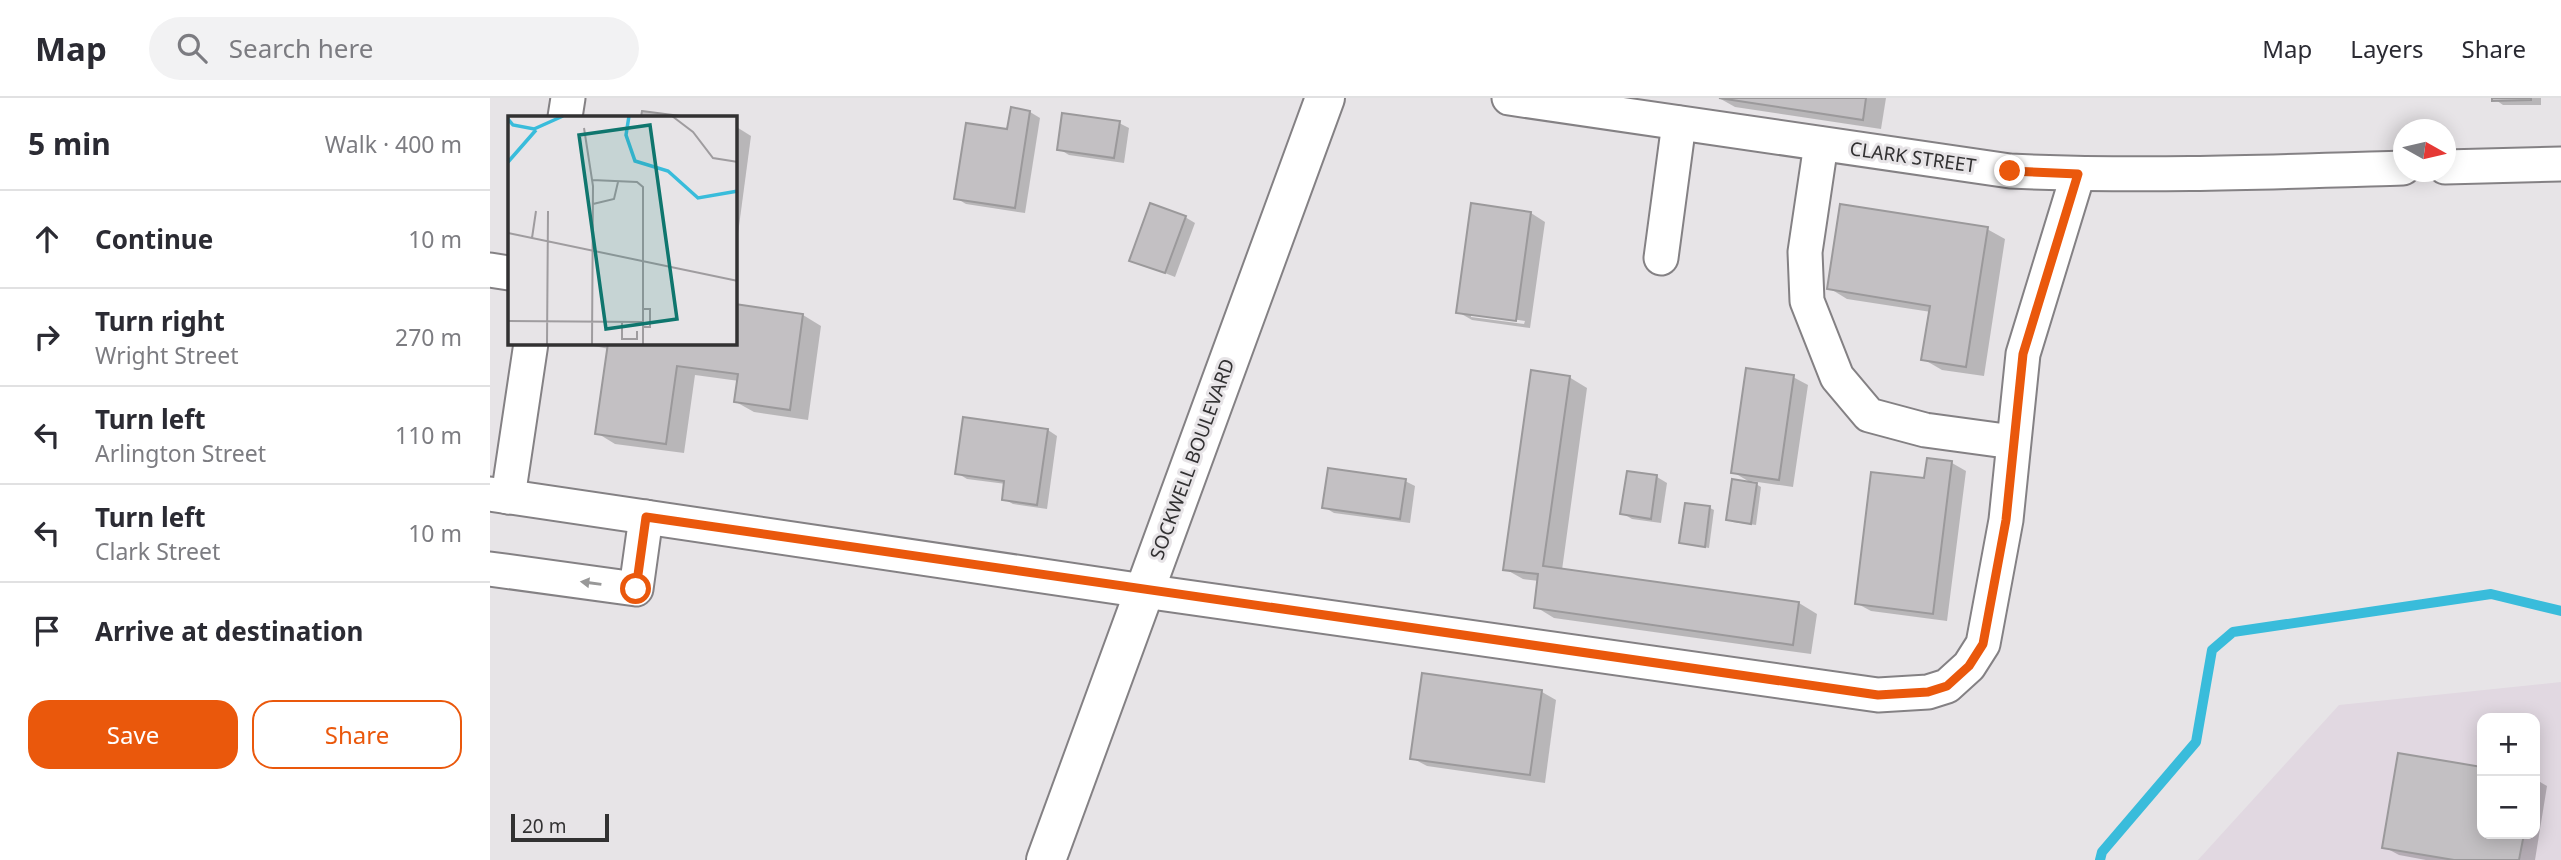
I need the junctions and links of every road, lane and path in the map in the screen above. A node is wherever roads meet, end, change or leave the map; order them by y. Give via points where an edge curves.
1 (568, 98) edge
2 (1325, 98) edge
3 (1509, 98) edge
4 (565, 116) edge
5 (1679, 123) junction
6 (1821, 144) junction
7 (2561, 164) edge
8 (2456, 167) edge
9 (2393, 168) edge
10 (2078, 174) junction
11 (1661, 258) dead end
12 (490, 270) edge
13 (508, 273) edge
14 (531, 345) edge
15 (2014, 442) junction
16 (499, 495) edge
17 (646, 517) junction
18 (490, 569) edge
19 (1144, 591) junction
20 (1046, 860) edge

1 - 4 street
2 - 19 main road, SOCKWELL BOULEVARD
3 - 5 street, CLARK STREET
5 - 6 street, CLARK STREET
5 - 11 street
6 - 10 street, CLARK STREET via 2010,171
6 - 15 street via 1805,251 1807,301 1837,377 1869,415 1925,430
7 - 8 street
9 - 10 street, CLARK STREET
10 - 15 street via 2023,354
12 - 13 street
14 - 16 street
15 - 19 street via 2006,520 1983,644 1969,666 1947,686 1928,692 1878,695
16 - 17 street
17 -> 18 street via 636,589
17 - 19 street
19 - 20 main road, SOCKWELL BOULEVARD

